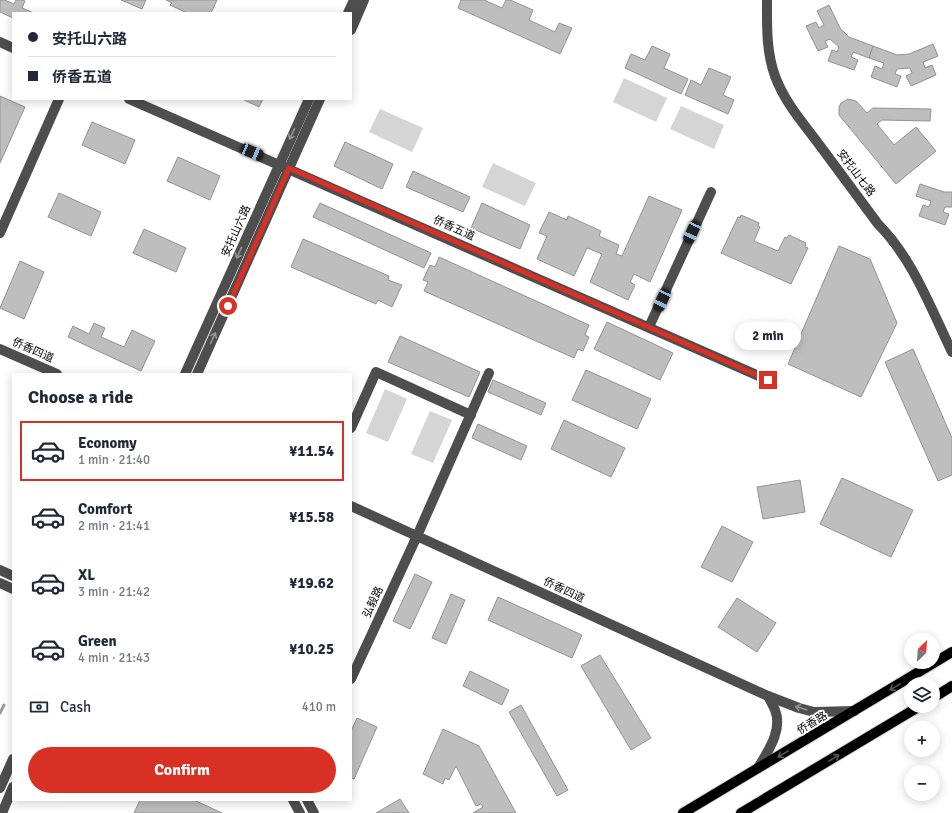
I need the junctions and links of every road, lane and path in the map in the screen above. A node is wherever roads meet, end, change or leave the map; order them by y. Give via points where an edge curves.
1 (354, 0) edge
2 (364, 0) edge
3 (767, 0) edge
4 (348, 12) edge
5 (352, 28) edge
6 (0, 42) edge
7 (12, 48) edge
8 (59, 100) edge
9 (131, 100) edge
10 (308, 100) edge
11 (320, 100) edge
12 (279, 164) junction
13 (289, 168) junction
14 (711, 192) dead end
15 (0, 233) edge
16 (649, 327) junction
17 (0, 348) edge
18 (952, 352) edge
19 (55, 373) edge
20 (185, 373) edge
21 (197, 373) edge
22 (489, 374) dead end
23 (768, 380) dead end
24 (471, 415) junction
25 (352, 426) edge
26 (352, 506) edge
27 (417, 536) junction
28 (0, 570) edge
29 (12, 576) edge
30 (0, 583) edge
31 (12, 589) edge
32 (952, 652) edge
33 (352, 677) edge
34 (952, 686) edge
35 (940, 694) edge
36 (768, 696) junction
37 (854, 712) junction
38 (908, 713) edge
39 (12, 761) edge
40 (758, 768) junction
41 (0, 788) edge
42 (12, 789) edge
43 (294, 801) edge
44 (307, 801) edge
45 (2, 813) edge
46 (300, 813) edge
47 (314, 813) edge
48 (683, 813) edge
49 (740, 813) edge

1 - 4 street
2 - 5 street
3 - 18 street, 安托山七路 via 769,54 783,94 897,246
6 - 7 street
8 - 15 street
9 - 12 street, 侨香五道
10 -> 12 street, 安托山六路
11 - 13 street, 安托山六路
12 - 13 street, 侨香五道
12 -> 20 street, 安托山六路
13 - 16 street, 侨香五道
21 -> 13 street, 安托山六路
14 - 16 street
16 - 23 street, 侨香五道
17 - 19 street, 侨香四道
22 - 24 street, 弘毅路
24 - 25 street via 376,372
24 - 27 street, 弘毅路
26 - 27 street, 侨香四道
27 - 33 street, 弘毅路
27 - 36 street, 侨香四道
28 - 29 street
30 - 31 street
32 -> 37 main road, 侨香路
34 - 35 main road
37 -> 36 street, 侨香四道 via 814,712
36 - 40 street via 775,709 778,723 773,740
37 -> 40 main road, 侨香路
49 -> 38 main road
39 - 41 street
40 - 48 main road, 侨香路
42 - 45 street
43 - 46 street
44 - 47 street

